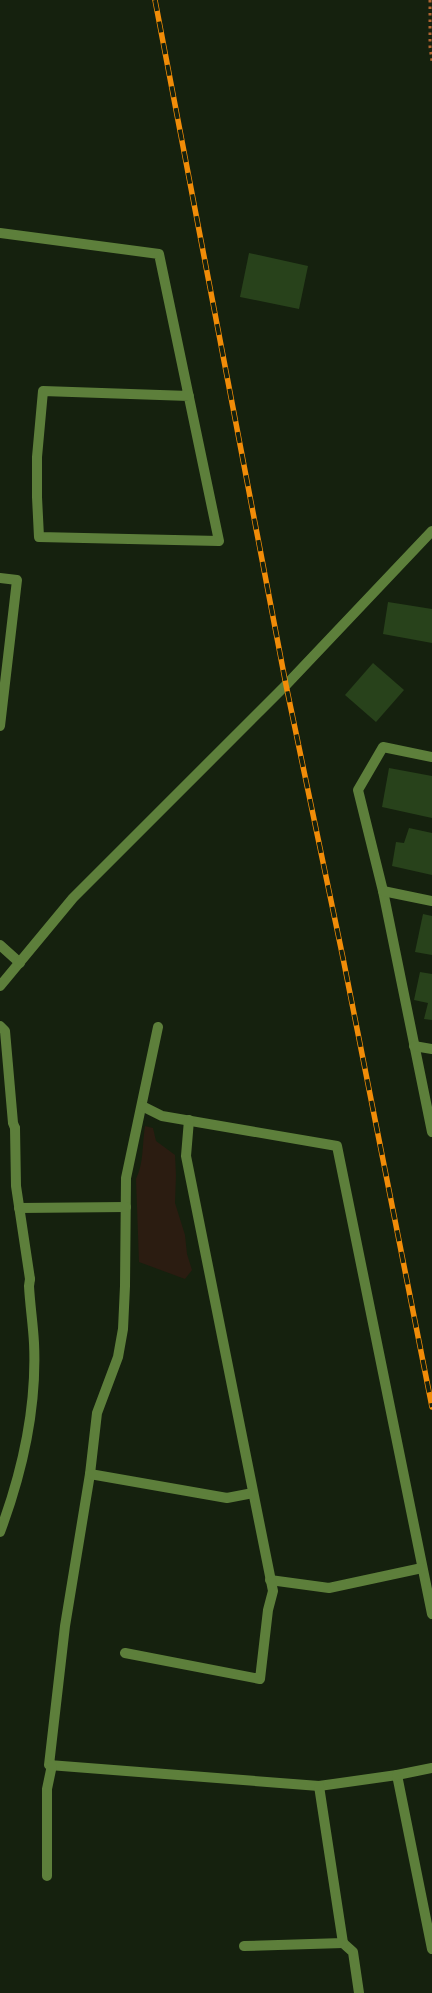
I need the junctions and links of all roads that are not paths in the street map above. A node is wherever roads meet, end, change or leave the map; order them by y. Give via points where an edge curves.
1 (0, 233) edge
2 (189, 396) junction
3 (432, 531) edge
4 (0, 578) edge
5 (0, 726) edge
6 (432, 757) edge
7 (383, 891) junction
8 (432, 901) edge
9 (0, 945) edge
10 (20, 963) junction
11 (0, 986) edge
12 (0, 1026) edge
13 (158, 1027) dead end
14 (414, 1046) junction
15 (432, 1049) edge
16 (142, 1106) junction
17 (189, 1120) junction
18 (432, 1132) edge
19 (126, 1207) junction
20 (19, 1208) junction
21 (90, 1474) junction
22 (253, 1493) junction
23 (0, 1532) edge
24 (422, 1568) junction
25 (270, 1580) junction
26 (432, 1614) edge
27 (126, 1653) dead end
28 (52, 1765) junction
29 (432, 1768) edge
30 (397, 1775) junction
31 (318, 1786) junction
32 (47, 1876) dead end
33 (343, 1943) junction
34 (244, 1946) dead end
35 (432, 1949) edge
36 (358, 1993) edge

1 - 2 street via 159,254
2 - 2 street via 219,540 39,537 37,457 43,391
3 - 10 street via 286,686 73,898
4 - 5 street via 17,580
6 - 7 street via 383,747 358,790
7 - 8 street
7 - 14 street
9 - 10 street
10 - 11 street
12 - 20 street via 5,1031 16,1128
13 - 16 street
14 - 15 street
14 - 18 street
16 - 17 street via 162,1116
16 - 19 street via 126,1178
17 - 22 street via 186,1156
17 - 24 street via 338,1146
19 - 20 street
19 - 21 street via 126,1286 122,1329 118,1358 97,1413
20 - 23 street via 30,1279 34,1345 29,1420 19,1473
21 - 22 street via 227,1498
21 - 28 street via 65,1626 49,1765
22 - 25 street
24 - 25 street via 329,1588
24 - 26 street
25 - 27 street via 273,1591 260,1679
28 - 31 street
28 - 32 street via 48,1789
29 - 30 street
30 - 31 street
30 - 35 street
31 - 33 street
33 - 34 street
33 - 36 street via 353,1952

